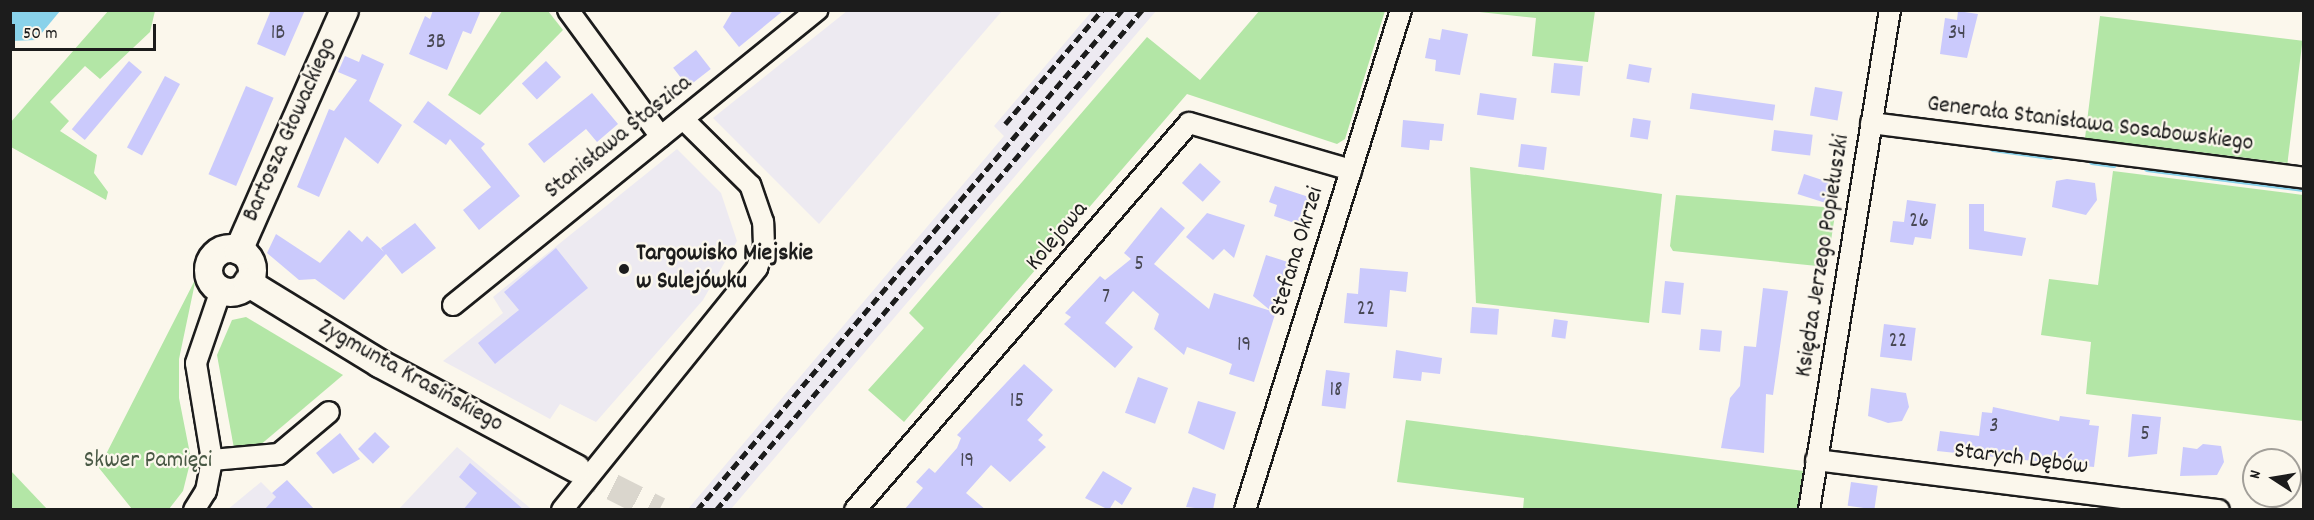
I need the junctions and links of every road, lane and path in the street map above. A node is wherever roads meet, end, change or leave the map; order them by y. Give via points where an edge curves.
1 (344, 10) edge
2 (568, 10) edge
3 (817, 10) edge
4 (1401, 10) edge
5 (1890, 10) edge
6 (683, 119) junction
7 (1871, 123) junction
8 (661, 137) junction
9 (1351, 170) junction
10 (2304, 178) edge
11 (238, 250) junction
12 (247, 282) junction
13 (221, 290) junction
14 (453, 305) dead end
15 (329, 412) dead end
16 (212, 460) junction
17 (1816, 460) junction
18 (576, 468) tunnel mouth
19 (194, 510) edge
20 (562, 510) edge
21 (855, 510) edge
22 (1245, 510) edge
23 (1809, 510) edge
24 (2219, 510) edge

1 - 11 street, Bartosza Głowackiego
2 - 8 street
3 - 6 street, Stanisława Staszica
4 - 9 street, Stefana Okrzei
5 - 7 street, Księdza Jerzego Popiełuszki
6 - 8 street, Stanisława Staszica
6 - 20 street via 750,185 763,222 764,246 757,268
7 - 10 street, Generała Stanisława Sosabowskiego
7 - 17 street, Księdza Jerzego Popiełuszki
8 - 14 street, Stanisława Staszica
9 - 21 street, Kolejowa via 1189,123
9 - 22 street, Stefana Okrzei
11 - 12 street via 250,264
11 - 13 street via 218,252 209,263 209,276
12 - 13 street via 235,291
12 - 18 street, Zygmunta Krasińskiego via 378,363
13 - 16 street via 196,363
15 - 16 street via 279,454
16 - 19 street via 206,491
17 - 23 street, Księdza Jerzego Popiełuszki
17 - 24 street, Starych Dębów

